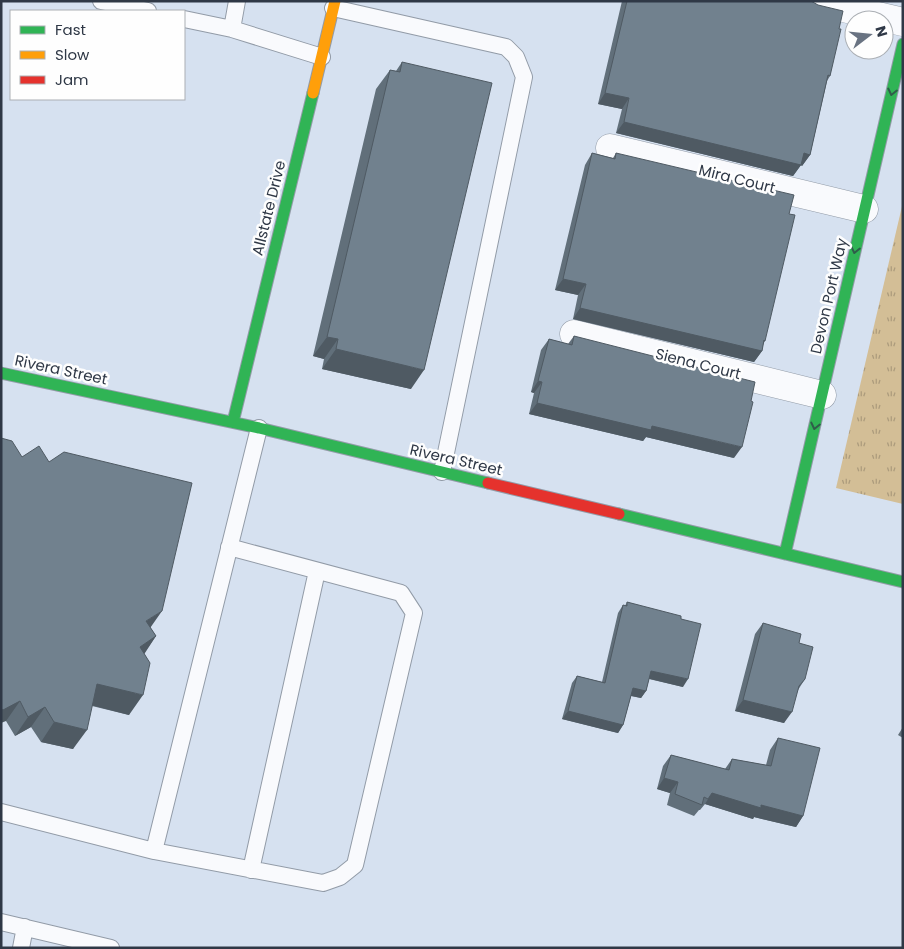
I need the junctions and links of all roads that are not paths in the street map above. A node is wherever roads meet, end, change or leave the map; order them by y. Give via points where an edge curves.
1 (101, 1) edge
2 (237, 1) edge
3 (814, 1) edge
4 (334, 5) edge
5 (143, 10) edge
6 (185, 19) edge
7 (903, 22) edge
8 (232, 29) junction
9 (903, 44) edge
10 (322, 57) junction
11 (610, 148) dead end
12 (864, 210) junction
13 (574, 334) edge
14 (1, 373) edge
15 (822, 395) junction
16 (233, 422) junction
17 (259, 428) junction
18 (442, 472) junction
19 (229, 547) junction
20 (785, 554) junction
21 (317, 571) junction
22 (903, 582) edge
23 (1, 812) edge
24 (154, 851) junction
25 (251, 870) junction
26 (1, 922) edge
27 (25, 927) junction
28 (21, 948) edge
29 (110, 948) edge

1 - 5 lane
2 - 8 lane
3 - 7 street
4 - 10 street, Allstate Drive
4 - 18 lane via 506,47 516,58 524,77
6 - 8 lane
8 - 10 lane
9 -> 12 street, Devon Port Way
10 - 16 street, Allstate Drive
11 - 12 street, Mira Court
12 -> 15 street, Devon Port Way
13 - 15 street, Siena Court
14 - 16 street, Rivera Street
15 -> 20 street, Devon Port Way
16 - 17 street, Rivera Street
17 - 18 street, Rivera Street
17 - 19 lane
18 - 20 street, Rivera Street
19 - 21 lane
19 - 24 lane
20 - 22 street, Rivera Street
21 - 25 lane
21 - 25 lane via 401,593 414,613 355,865 340,877 323,883
23 - 24 lane
24 - 25 lane
26 - 27 lane
27 - 28 lane
27 - 29 lane

